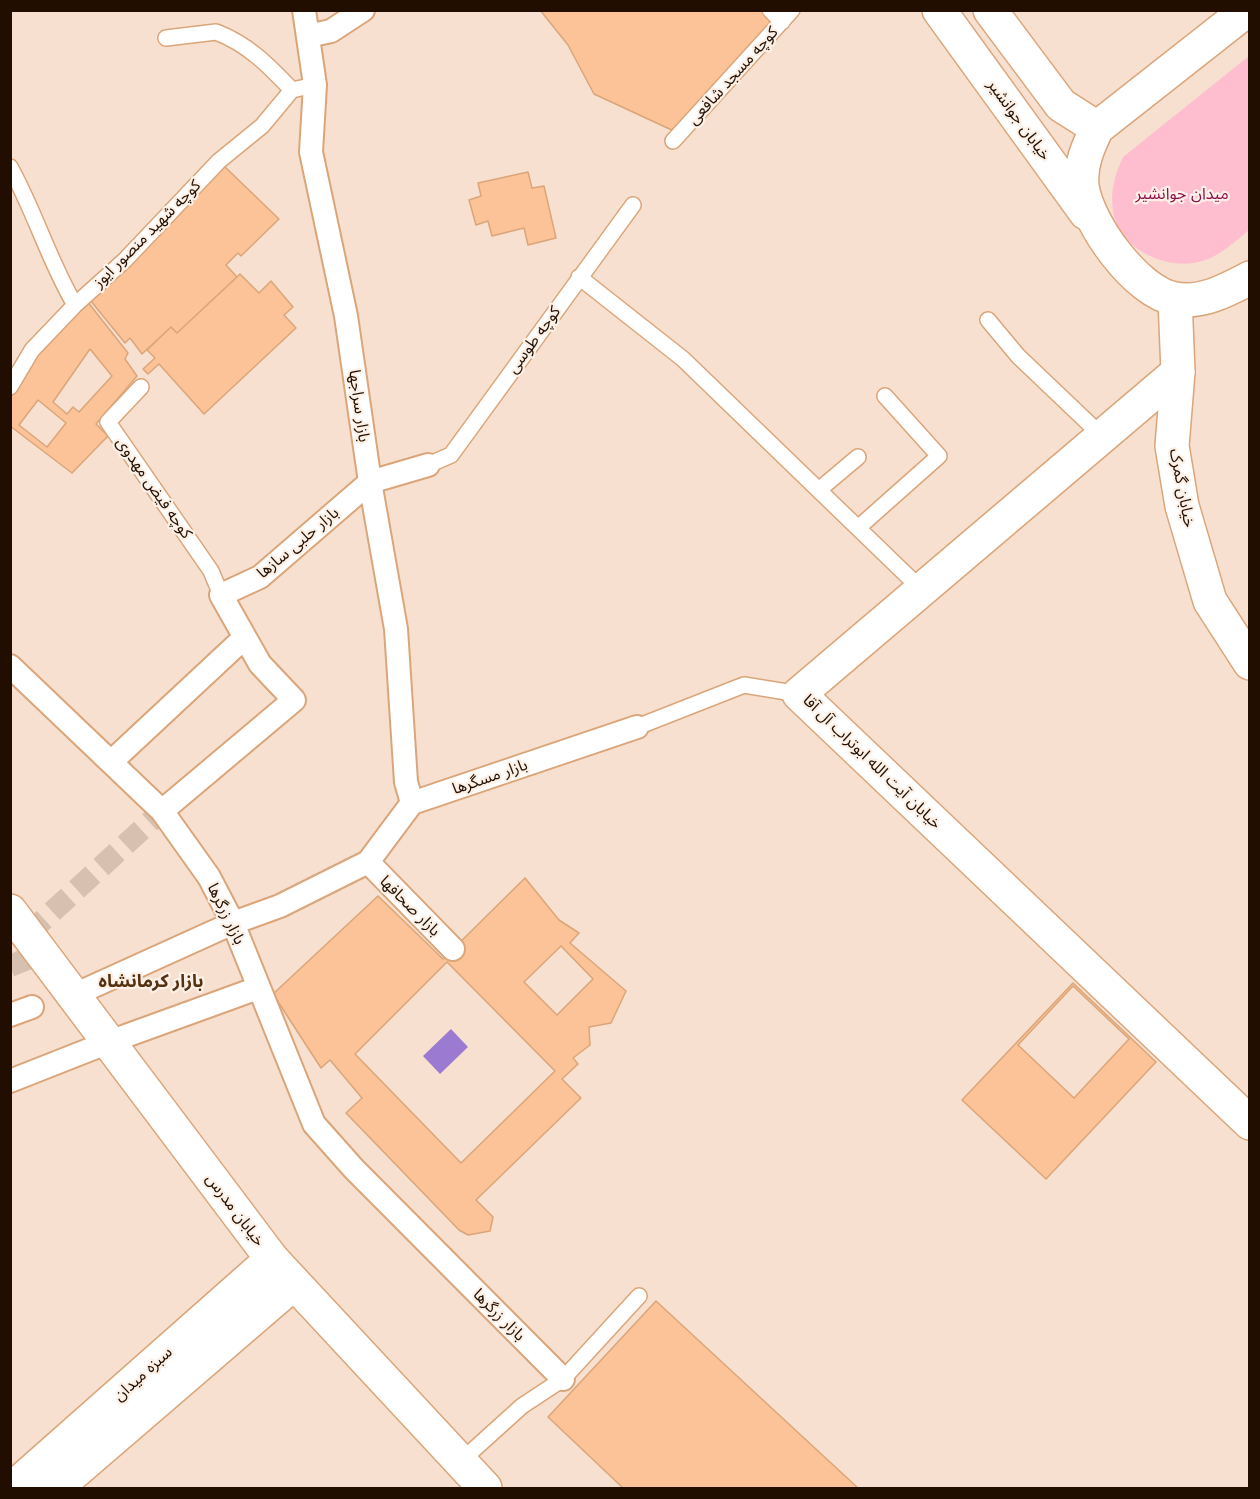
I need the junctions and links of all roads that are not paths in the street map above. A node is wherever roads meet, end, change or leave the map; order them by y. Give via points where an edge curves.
1 (304, 10) edge
2 (363, 10) edge
3 (770, 10) edge
4 (939, 10) edge
5 (990, 10) edge
6 (1238, 13) edge
7 (787, 16) edge
8 (308, 36) junction
9 (166, 39) dead end
10 (315, 85) junction
11 (292, 90) junction
12 (1097, 128) junction
13 (674, 141) dead end
14 (10, 167) edge
15 (633, 205) dead end
16 (1098, 229) junction
17 (579, 277) junction
18 (1250, 278) edge
19 (1175, 299) junction
20 (75, 305) junction
21 (988, 320) dead end
22 (1178, 372) junction
23 (10, 387) edge
24 (141, 387) dead end
25 (885, 396) dead end
26 (1102, 436) junction
27 (858, 457) dead end
28 (428, 465) joint
29 (370, 482) junction
30 (820, 489) junction
31 (859, 527) junction
32 (921, 590) junction
33 (221, 595) junction
34 (244, 638) junction
35 (1250, 663) edge
36 (10, 666) edge
37 (799, 694) junction
38 (637, 727) joint
39 (111, 762) junction
40 (412, 803) junction
41 (162, 811) junction
42 (368, 862) junction
43 (10, 911) edge
44 (233, 923) junction
45 (453, 949) dead end
46 (258, 988) junction
47 (74, 995) junction
48 (109, 1042) junction
49 (10, 1081) edge
50 (1250, 1123) edge
51 (272, 1259) junction
52 (293, 1284) junction
53 (639, 1296) dead end
54 (230, 1297) junction
55 (251, 1321) junction
56 (563, 1379) junction
57 (460, 1462) junction
58 (13, 1488) edge
59 (56, 1488) edge
60 (485, 1488) edge

1 - 8 street, بازار سراجها
2 - 8 street via 331,31
3 - 7 lane
4 - 16 main road, خیابان جوانشیر
5 - 12 main road via 1061,105
6 - 12 main road
7 - 13 lane, کوچه مسجد شافعی
8 - 10 street, بازار سراجها
9 - 11 lane via 216,32 224,35 264,60
10 - 11 lane
10 - 29 street, بازار سراجها via 310,152 346,316
11 - 20 lane, کوچه شهید منصور ایوز via 262,126 219,161 125,260
12 - 16 main road via 1084,157 1082,186
14 - 20 lane
15 - 17 lane, کوچه طوسی
16 - 19 main road via 1120,260 1146,284
17 - 28 lane, کوچه طوسی via 451,455
17 - 30 lane via 683,359
18 - 19 main road via 1216,296
19 - 22 main road, خیابان گمرک
20 - 23 lane, کوچه شهید منصور ایوز via 32,350
21 - 26 lane via 1018,356
22 - 26 main road, خیابان آیت الله ابوتراب آل آقا
22 - 35 main road, خیابان گمرک via 1172,446 1182,506 1210,601
24 - 33 lane, کوچه فیض مهدوی via 108,422 211,571
25 - 31 lane via 939,456
26 - 32 main road, خیابان آیت الله ابوتراب آل آقا
27 - 30 lane
28 - 29 street
29 - 33 street, بازار حلبی سازها via 260,577
29 - 40 street, بازار سراجها via 396,629 406,782
30 - 31 lane
31 - 32 lane
32 - 37 main road, خیابان آیت الله ابوتراب آل آقا
33 - 34 street
34 - 39 street
34 - 41 street via 260,664 294,700
36 - 39 street, بازار زرگرها
37 - 38 lane via 744,685
37 - 50 main road, خیابان آیت الله ابوتراب آل آقا
38 - 40 street, بازار مسگرها
39 - 41 street, بازار زرگرها
40 - 42 street
41 - 44 street, بازار زرگرها via 209,878
42 - 44 street via 280,906
42 - 45 street, بازار صحافها
43 - 47 main road, خیابان مدرس
44 - 46 street, بازار زرگرها
44 - 47 street
46 - 48 street
46 - 56 street, بازار زرگرها via 314,1124
47 - 48 main road, خیابان مدرس
48 - 49 street
48 - 51 main road, خیابان مدرس
51 - 52 main road, خیابان مدرس
51 - 54 main road, سبزه میدان
52 - 55 main road, سبزه میدان
52 - 57 main road, خیابان مدرس
53 - 56 lane
54 - 55 main road
54 - 58 main road, سبزه میدان
55 - 59 main road, سبزه میدان
56 - 57 lane via 522,1406
57 - 60 main road, خیابان مدرس

